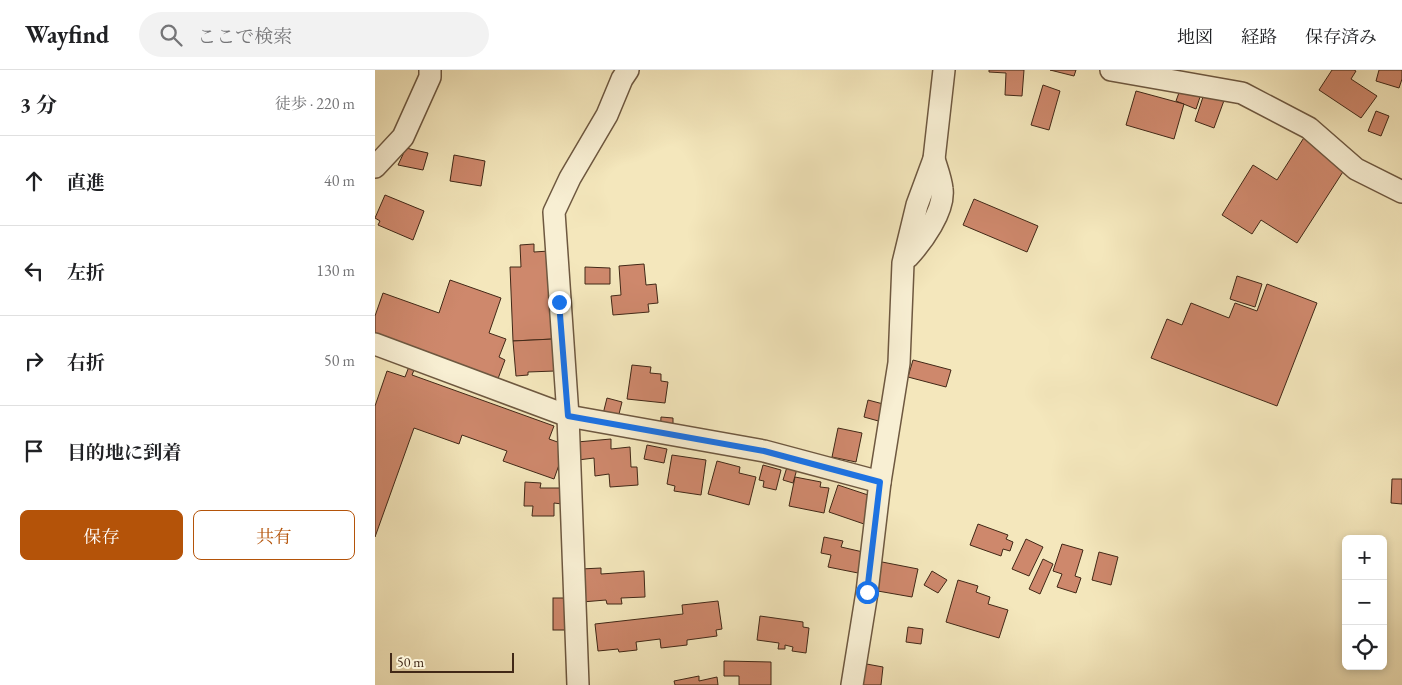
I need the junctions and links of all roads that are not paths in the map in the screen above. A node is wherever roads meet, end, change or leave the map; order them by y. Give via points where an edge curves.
1 (430, 70) edge
2 (628, 70) edge
3 (944, 70) edge
4 (1117, 71) edge
5 (375, 167) edge
6 (1402, 192) edge
7 (375, 344) edge
8 (568, 416) junction
9 (880, 482) junction
10 (578, 685) edge
11 (852, 685) edge

1 - 5 street via 430,77 403,137
2 - 8 street via 554,212
3 - 9 street via 934,159 917,205 903,263 899,363
4 - 6 street via 1242,94 1309,128 1356,169
7 - 8 street
8 - 9 street via 764,451
8 - 10 street
9 - 11 street

